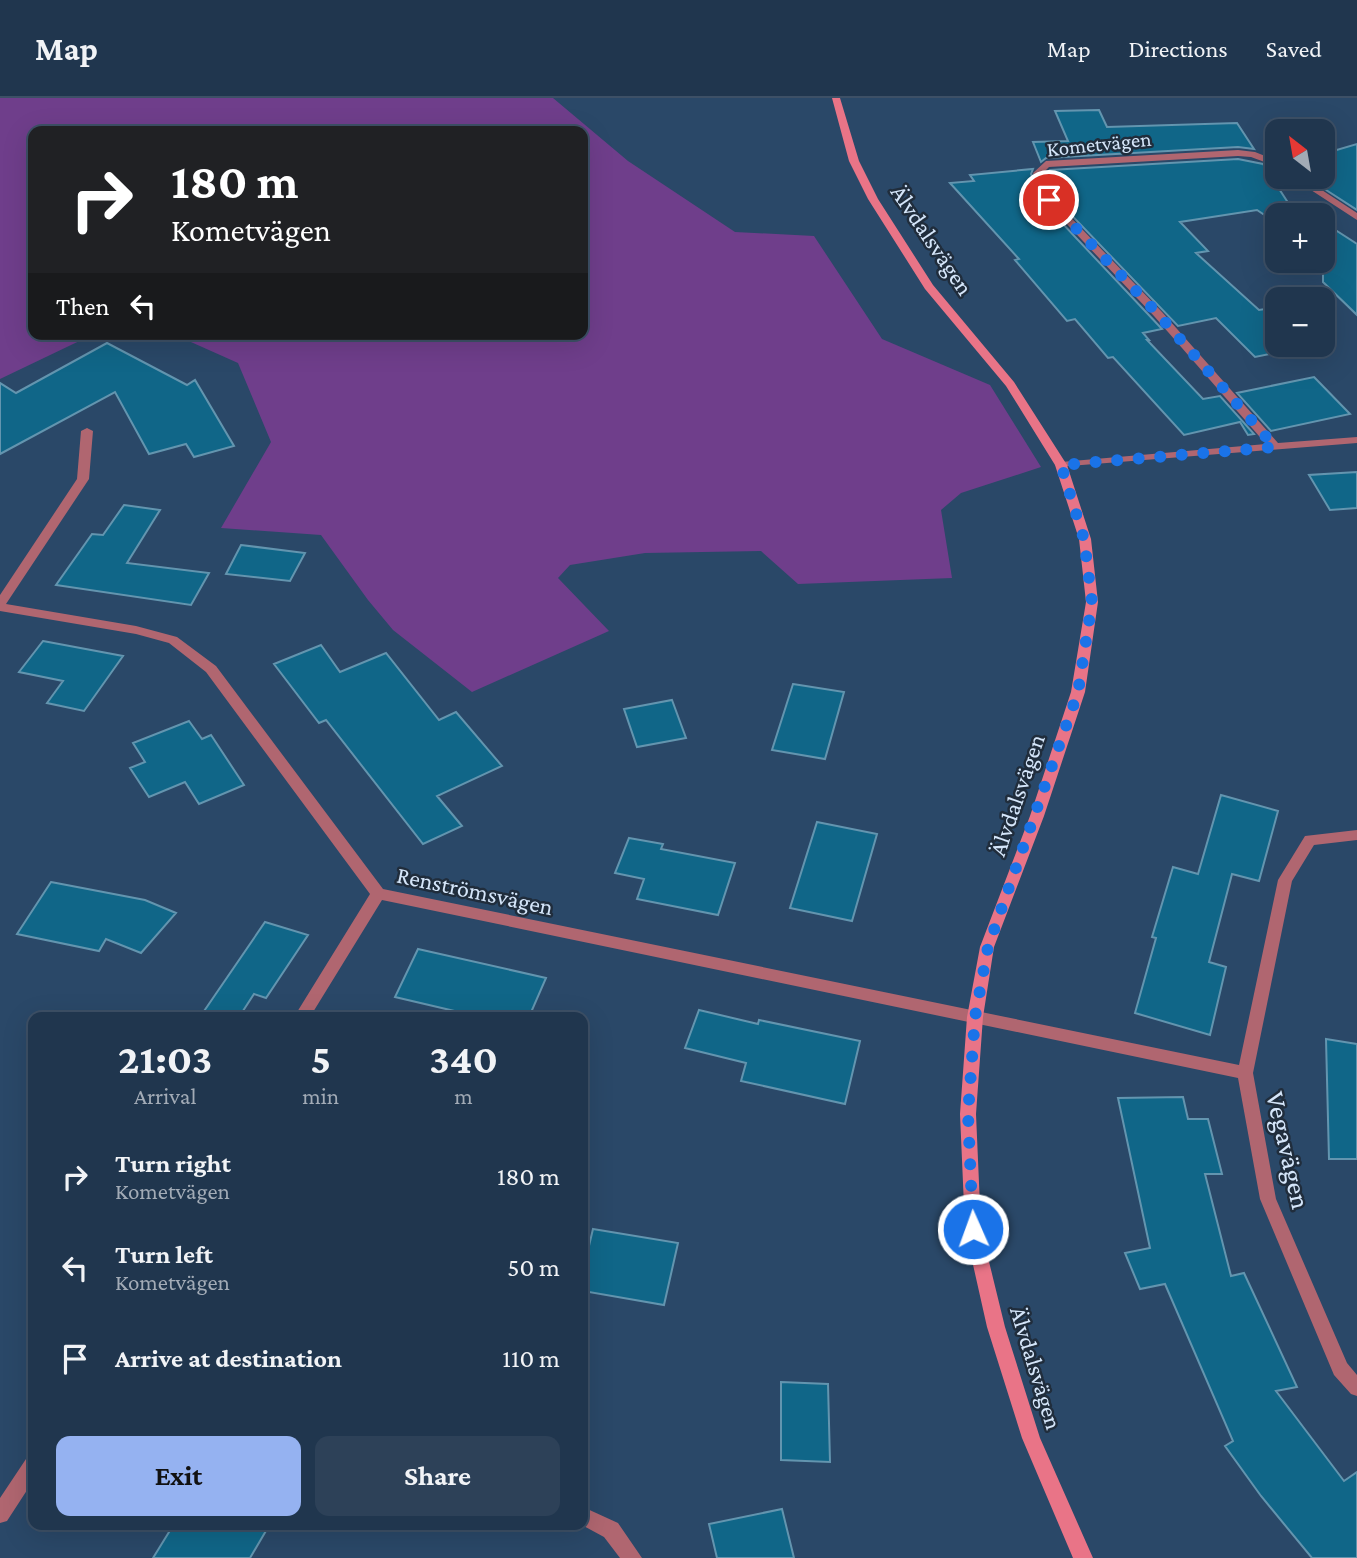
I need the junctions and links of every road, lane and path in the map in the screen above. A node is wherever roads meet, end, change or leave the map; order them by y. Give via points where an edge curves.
1 (836, 98) edge
2 (1265, 159) edge
3 (1314, 189) edge
4 (1357, 217) edge
5 (87, 431) dead end
6 (1357, 440) edge
7 (1275, 447) junction
8 (1061, 465) junction
9 (0, 606) edge
10 (1357, 835) edge
11 (379, 894) junction
12 (306, 1012) edge
13 (975, 1017) junction
14 (1245, 1073) junction
15 (1357, 1388) edge
16 (28, 1472) edge
17 (0, 1514) edge
18 (588, 1518) edge
19 (632, 1558) edge
20 (1083, 1558) edge

1 - 8 street, Älvdalsvägen via 854,161 873,199 929,286 1010,384
2 - 7 street, Kometvägen via 1238,153 1046,164 1038,173 1049,200
3 - 4 street
5 - 9 street, Renströmsvägen via 83,479
6 - 7 street
7 - 8 street
8 - 13 street, Älvdalsvägen via 1084,539 1092,602 1078,692 988,947
9 - 11 street, Renströmsvägen via 173,640 211,669
10 - 14 street, Vegavägen via 1310,840 1285,880
11 - 12 street
11 - 13 street, Renströmsvägen
13 - 14 street, Vegavägen
13 - 20 street, Älvdalsvägen via 968,1114 973,1229 996,1327 1031,1438
14 - 15 street, Vegavägen via 1268,1199 1340,1369
16 - 17 street
18 - 19 street via 611,1530

